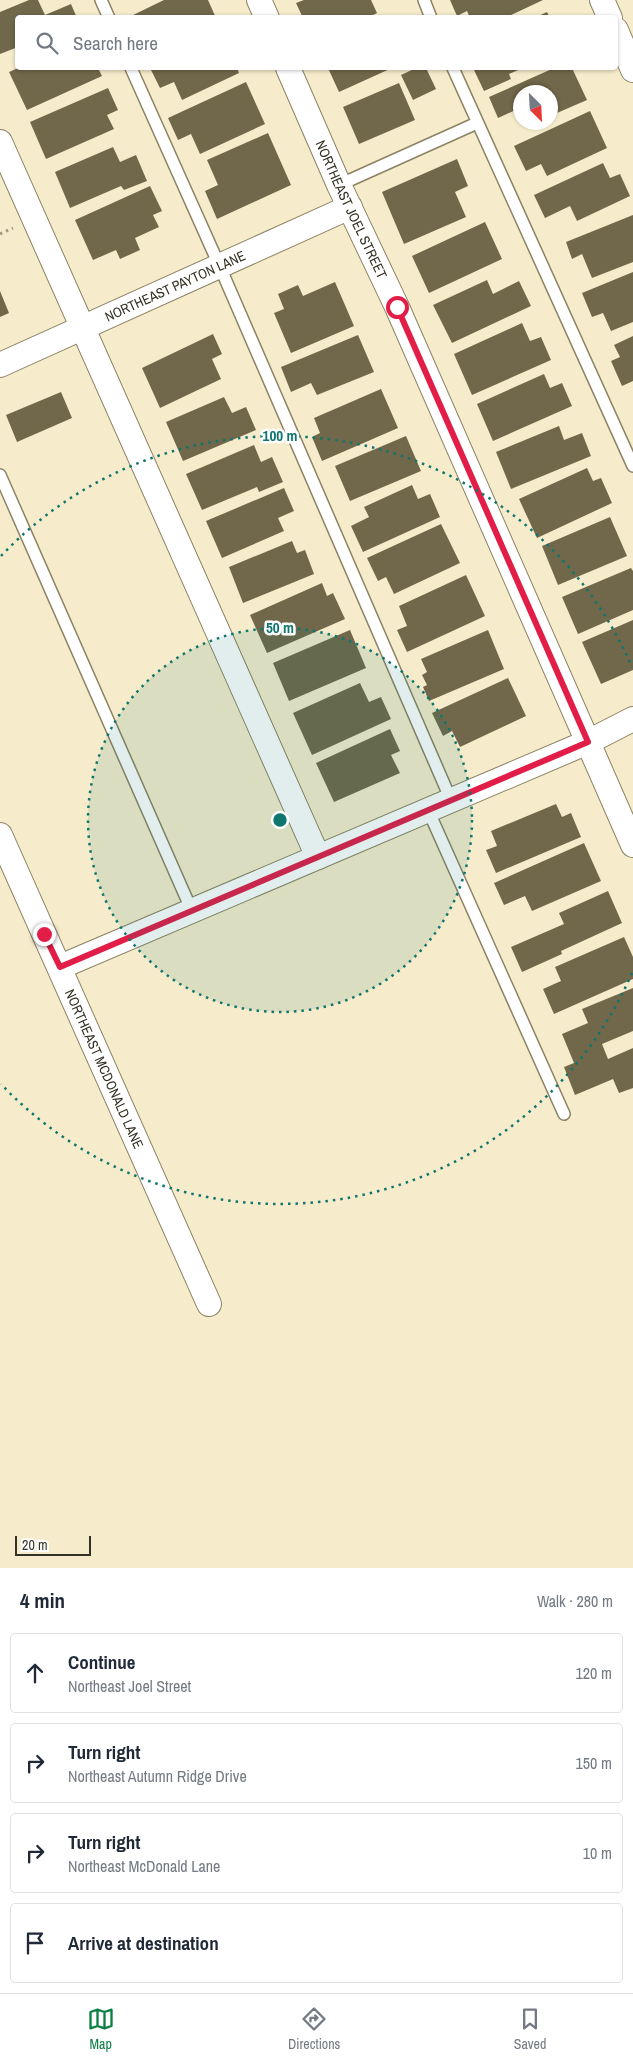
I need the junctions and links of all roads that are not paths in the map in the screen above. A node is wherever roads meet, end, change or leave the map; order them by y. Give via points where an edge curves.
1 (101, 0) edge
2 (259, 0) edge
3 (424, 0) edge
4 (602, 0) edge
5 (108, 15) edge
6 (266, 15) edge
7 (430, 15) edge
8 (609, 15) edge
9 (618, 35) edge
10 (132, 70) edge
11 (289, 70) edge
12 (454, 70) edge
13 (633, 70) edge
14 (477, 123) junction
15 (0, 142) edge
16 (339, 185) junction
17 (350, 207) junction
18 (220, 267) junction
19 (83, 328) junction
20 (0, 365) edge
21 (633, 466) edge
22 (0, 476) edge
23 (633, 719) edge
24 (588, 742) junction
25 (451, 800) junction
26 (428, 810) junction
27 (0, 835) edge
28 (633, 845) edge
29 (318, 857) junction
30 (192, 911) junction
31 (60, 967) junction
32 (564, 1114) dead end
33 (209, 1304) dead end

1 - 5 lane
2 - 6 street
3 - 7 lane
4 - 8 street
9 - 13 street
10 - 18 lane
11 - 16 street, NORTHEAST JOEL STREET
12 - 14 lane
14 - 16 lane
14 - 21 lane
15 - 19 street
16 - 17 street, NORTHEAST JOEL STREET
17 - 18 street, NORTHEAST PAYTON LANE
17 - 24 street, NORTHEAST JOEL STREET
18 - 19 street, NORTHEAST PAYTON LANE
18 - 25 lane
19 - 20 street, NORTHEAST PAYTON LANE
19 - 29 street
22 - 30 lane
23 - 24 street
24 - 25 street
24 - 28 street, NORTHEAST JOEL STREET
25 - 26 street
26 - 29 street
26 - 32 lane
27 - 31 street, NORTHEAST MCDONALD LANE
29 - 30 street
30 - 31 street
31 - 33 street, NORTHEAST MCDONALD LANE

